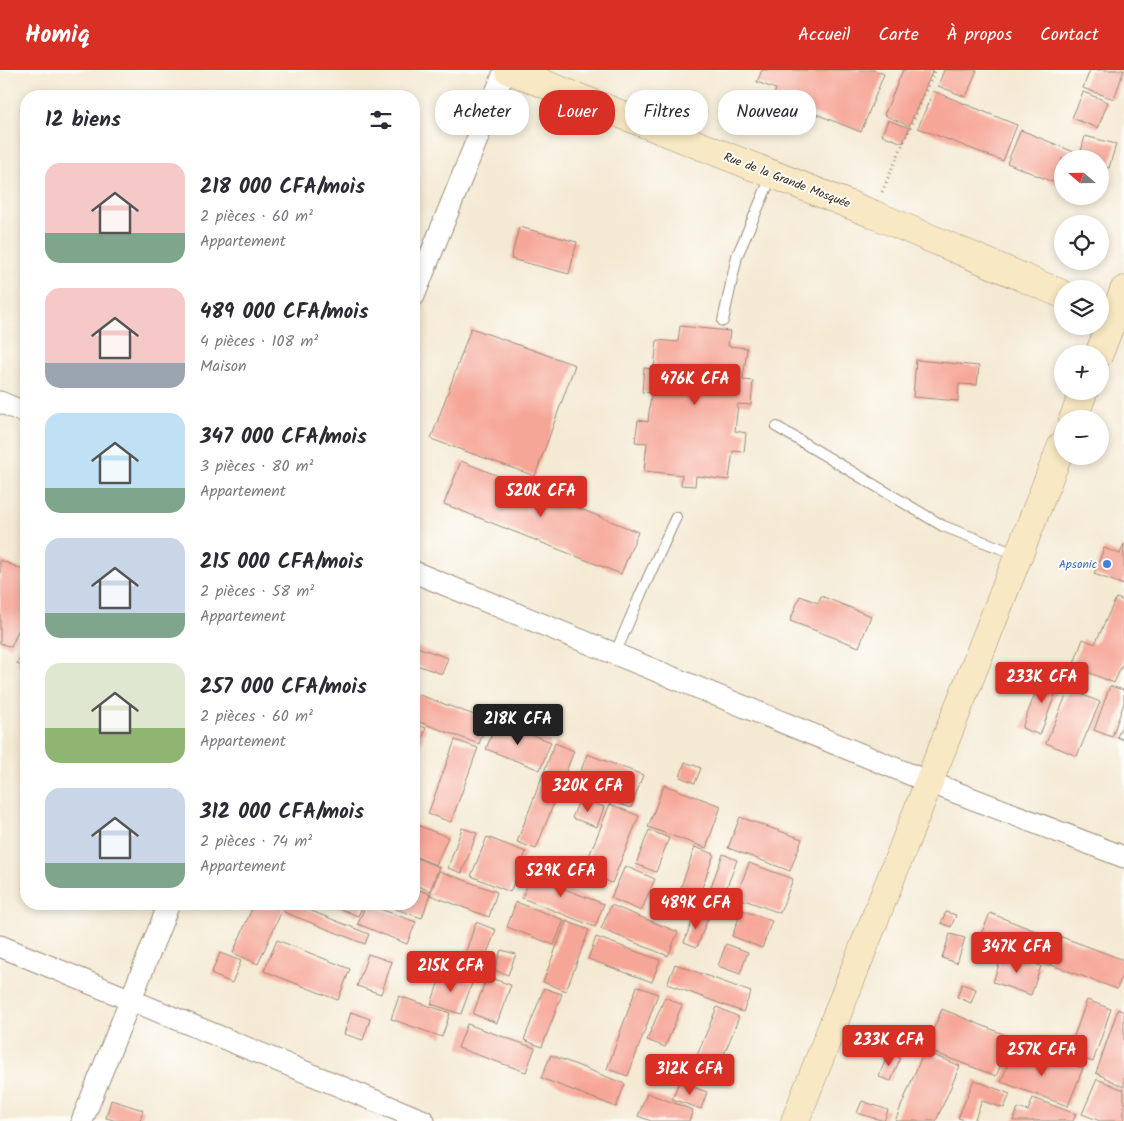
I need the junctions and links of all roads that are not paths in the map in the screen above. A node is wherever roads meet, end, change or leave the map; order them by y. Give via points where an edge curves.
1 (505, 70) edge
2 (509, 70) edge
3 (772, 174) junction
4 (420, 281) edge
5 (1124, 290) edge
6 (1054, 291) edge
7 (1113, 315) edge
8 (723, 321) dead end
9 (1102, 345) edge
10 (0, 402) edge
11 (20, 410) edge
12 (777, 427) dead end
13 (1054, 465) edge
14 (676, 517) dead end
15 (1019, 556) junction
16 (420, 574) edge
17 (615, 654) junction
18 (929, 782) junction
19 (1124, 857) edge
20 (167, 910) edge
21 (0, 946) edge
22 (131, 1000) junction
23 (82, 1121) edge
24 (424, 1121) edge
25 (795, 1121) edge

1 - 4 street
2 - 3 street, Rue de la Grande Mosquée
3 - 6 street, Rue de la Grande Mosquée
3 - 8 lane via 737,256
5 - 7 street
7 - 9 street
10 - 11 street
12 - 15 lane via 942,526
13 - 15 street
14 - 17 lane
15 - 18 street
16 - 17 street
17 - 18 street
18 - 19 street
18 - 25 street
20 - 22 street
21 - 22 street
22 - 23 street
22 - 24 street

